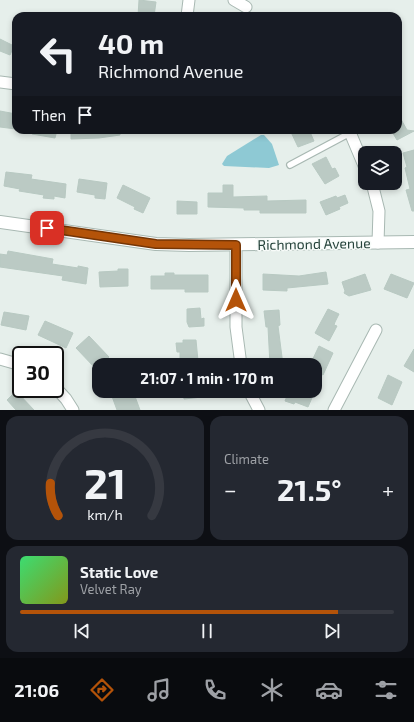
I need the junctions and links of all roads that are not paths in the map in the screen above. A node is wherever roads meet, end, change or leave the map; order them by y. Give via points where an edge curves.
1 (189, 0) edge
2 (234, 0) edge
3 (246, 7) dead end
4 (187, 12) edge
5 (0, 82) edge
6 (12, 84) edge
7 (345, 134) edge
8 (351, 134) edge
9 (358, 151) edge
10 (290, 164) dead end
11 (374, 190) edge
12 (0, 222) edge
13 (414, 242) edge
14 (378, 243) junction
15 (236, 245) junction
16 (376, 330) dead end
17 (240, 358) edge
18 (0, 359) edge
19 (12, 362) edge
20 (64, 397) edge
21 (253, 398) edge
22 (72, 410) edge
23 (259, 410) edge
24 (334, 410) edge

1 - 4 street
2 - 3 street
5 - 6 street
7 - 10 lane
8 - 9 street
11 - 14 street via 380,211
12 - 15 street, Richmond Avenue via 156,244
13 - 14 street, Richmond Avenue
14 - 15 street, Richmond Avenue
15 - 17 street via 236,327
16 - 24 street
18 - 19 street
20 - 22 street
21 - 23 street

